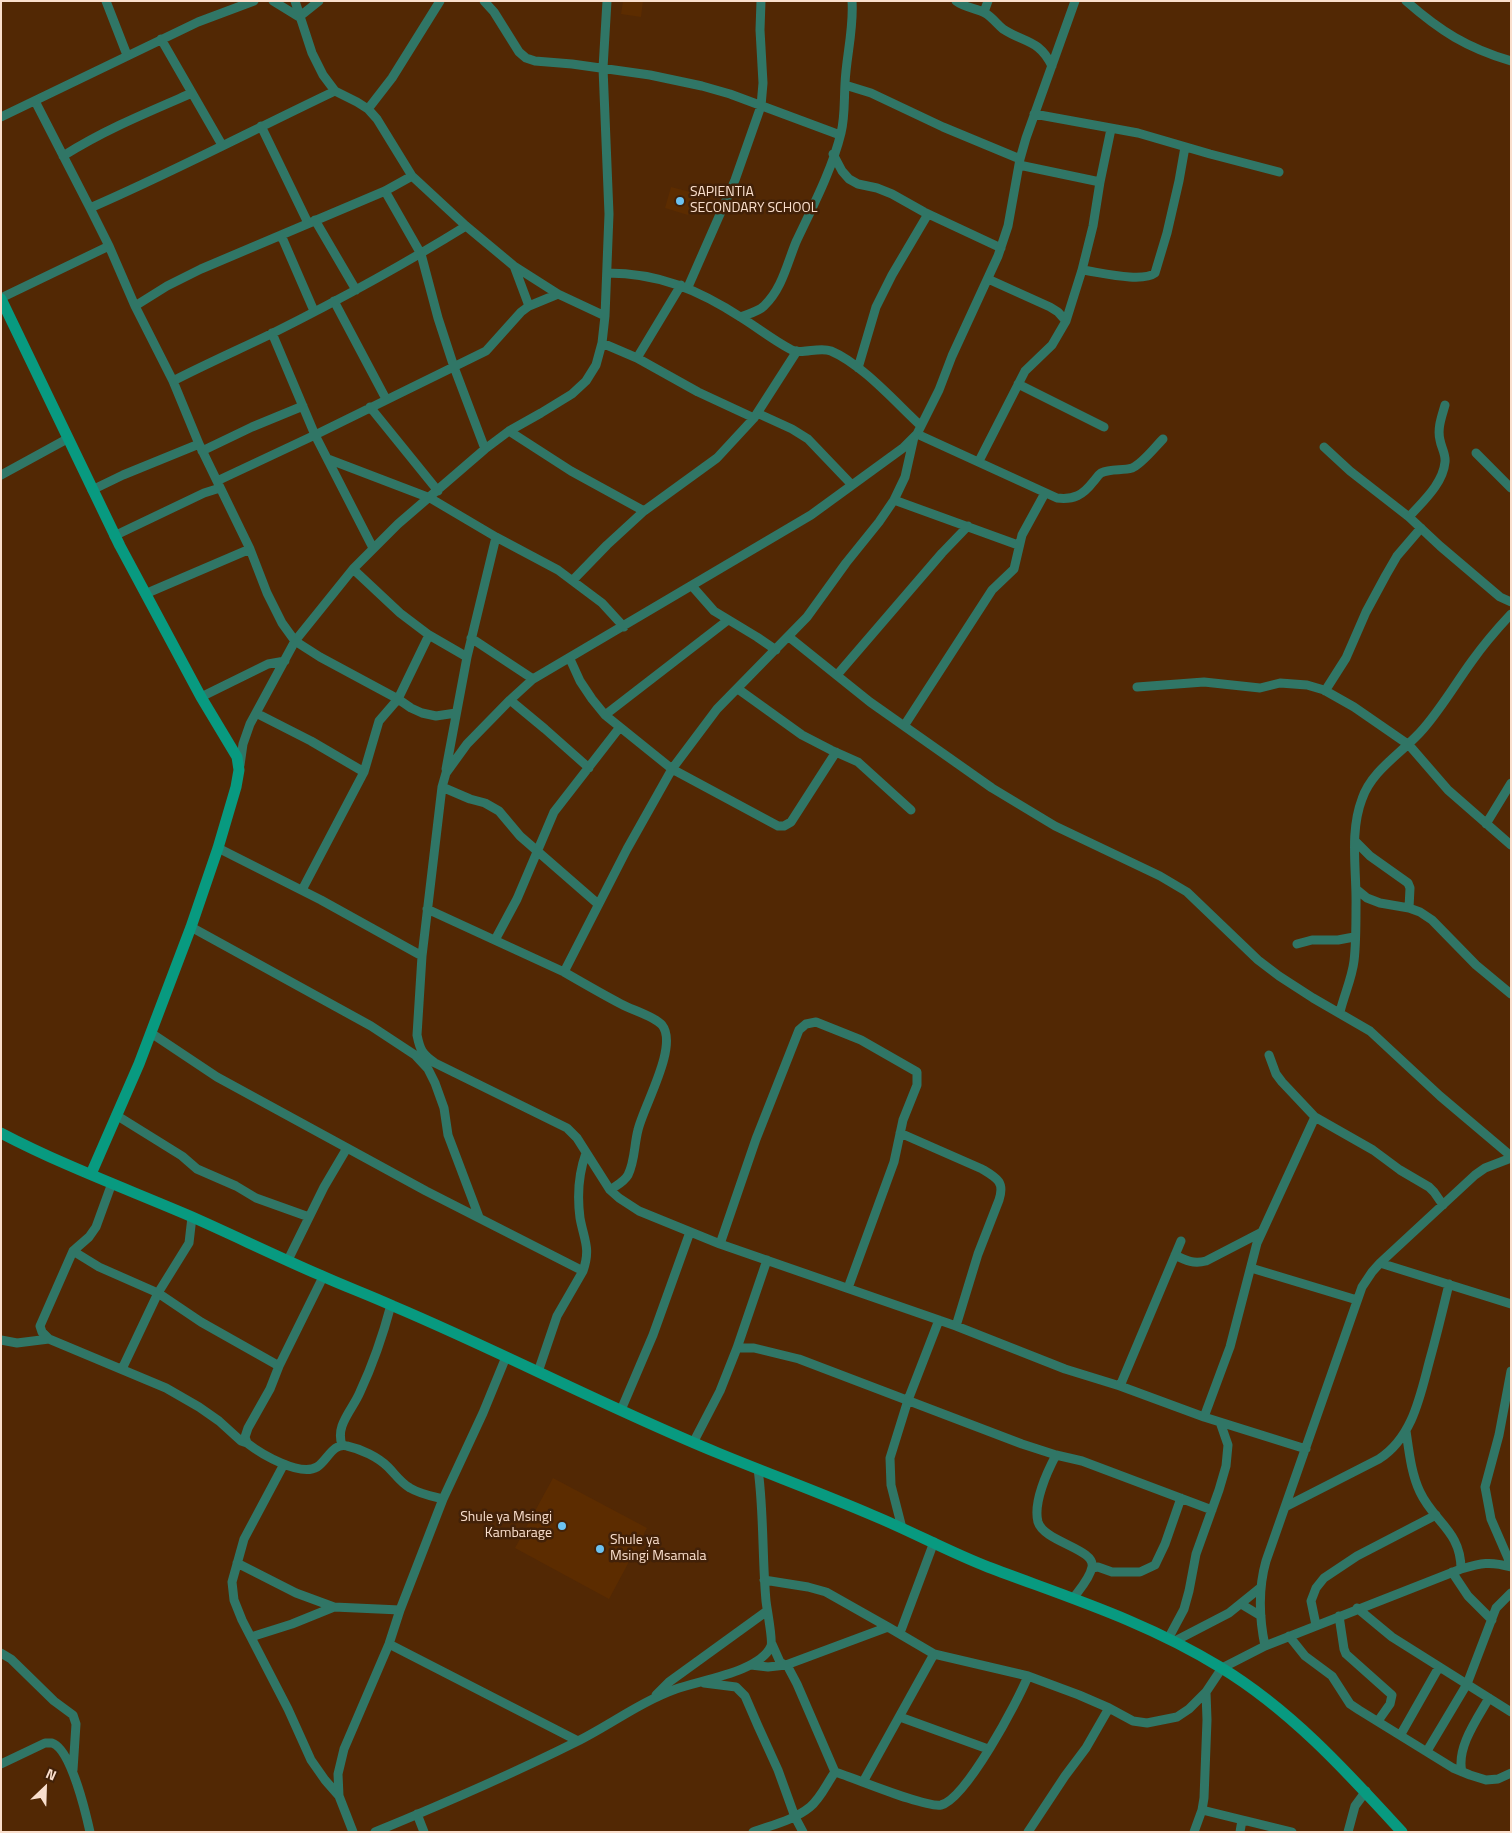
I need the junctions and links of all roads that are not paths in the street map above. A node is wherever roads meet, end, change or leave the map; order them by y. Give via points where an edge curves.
1 (106, 1) edge
2 (221, 1) edge
3 (254, 1) edge
4 (273, 1) edge
5 (295, 1) edge
6 (320, 1) edge
7 (440, 1) edge
8 (484, 1) edge
9 (607, 1) edge
10 (762, 1) edge
11 (956, 1) edge
12 (988, 1) edge
13 (1075, 1) edge
14 (1406, 1) edge
15 (852, 3) edge
16 (226, 11) junction
17 (984, 12) junction
18 (299, 17) junction
19 (161, 39) junction
20 (128, 55) junction
21 (1511, 61) edge
22 (1052, 66) junction
23 (603, 68) junction
24 (845, 85) junction
25 (335, 91) junction
26 (192, 93) junction
27 (35, 101) junction
28 (761, 106) junction
29 (368, 110) junction
30 (1034, 114) junction
31 (1, 117) edge
32 (261, 126) junction
33 (1111, 129) junction
34 (840, 135) junction
35 (222, 145) junction
36 (1185, 147) junction
37 (833, 154) junction
38 (63, 156) junction
39 (1019, 162) junction
40 (1279, 172) dead end
41 (412, 176) junction
42 (1100, 182) junction
43 (385, 191) junction
44 (90, 208) junction
45 (928, 214) junction
46 (312, 221) junction
47 (466, 226) junction
48 (281, 235) junction
49 (109, 246) junction
50 (1001, 248) junction
51 (421, 254) junction
52 (514, 266) junction
53 (1082, 270) junction
54 (607, 273) junction
55 (988, 279) junction
56 (684, 286) junction
57 (356, 290) junction
58 (558, 294) junction
59 (1, 298) edge
60 (334, 301) junction
61 (135, 306) junction
62 (529, 306) junction
63 (314, 312) junction
64 (605, 316) junction
65 (740, 317) junction
66 (1066, 321) junction
67 (272, 333) junction
68 (602, 342) junction
69 (797, 351) junction
70 (638, 358) junction
71 (454, 367) junction
72 (858, 368) junction
73 (173, 380) junction
74 (1018, 384) junction
75 (386, 399) junction
76 (1445, 405) dead end
77 (302, 406) junction
78 (370, 407) junction
79 (756, 416) junction
80 (1104, 427) dead end
81 (509, 431) junction
82 (917, 432) junction
83 (315, 435) junction
84 (67, 439) junction
85 (1163, 439) dead end
86 (1324, 446) dead end
87 (201, 448) junction
88 (485, 449) junction
89 (1476, 453) dead end
90 (328, 459) junction
91 (979, 461) junction
92 (1, 475) edge
93 (218, 484) junction
94 (852, 485) junction
95 (1511, 488) edge
96 (92, 490) junction
97 (438, 491) junction
98 (1045, 492) junction
99 (430, 498) junction
100 (894, 500) junction
101 (644, 511) junction
102 (1409, 517) junction
103 (968, 526) junction
104 (1421, 528) junction
105 (114, 536) junction
106 (496, 537) junction
107 (1018, 545) junction
108 (373, 548) junction
109 (250, 549) junction
110 (353, 569) junction
111 (573, 580) junction
112 (692, 586) junction
113 (146, 594) junction
114 (1511, 602) edge
115 (1511, 614) edge
116 (728, 620) junction
117 (624, 627) junction
118 (429, 636) junction
119 (789, 636) junction
120 (471, 638) junction
121 (295, 641) junction
122 (776, 650) junction
123 (467, 657) junction
124 (570, 659) junction
125 (285, 661) junction
126 (837, 675) junction
127 (534, 679) junction
128 (1137, 687) dead end
129 (738, 689) junction
130 (1325, 691) junction
131 (201, 697) junction
132 (398, 699) junction
133 (510, 700) junction
134 (256, 713) junction
135 (456, 713) junction
136 (605, 715) junction
137 (904, 726) junction
138 (620, 727) junction
139 (1409, 745) junction
140 (836, 752) junction
141 (589, 768) junction
142 (672, 769) junction
143 (239, 770) junction
144 (364, 772) junction
145 (446, 773) junction
146 (1511, 783) edge
147 (442, 787) junction
148 (911, 810) dead end
149 (1486, 824) junction
150 (1355, 842) junction
151 (1511, 845) edge
152 (218, 848) junction
153 (537, 851) junction
154 (1356, 889) junction
155 (302, 890) junction
156 (598, 904) junction
157 (1408, 908) junction
158 (427, 909) junction
159 (191, 928) junction
160 (1354, 937) junction
161 (495, 940) junction
162 (1297, 944) dead end
163 (422, 956) junction
164 (564, 972) junction
165 (1511, 994) edge
166 (1340, 1012) junction
167 (151, 1033) junction
168 (1269, 1055) dead end
169 (116, 1115) junction
170 (1315, 1117) junction
171 (900, 1132) junction
172 (1, 1133) edge
173 (347, 1148) junction
174 (586, 1153) junction
175 (1511, 1157) edge
176 (91, 1174) junction
177 (112, 1184) junction
178 (610, 1190) junction
179 (1443, 1205) junction
180 (192, 1217) junction
181 (309, 1217) junction
182 (480, 1218) junction
183 (690, 1232) junction
184 (1262, 1232) junction
185 (1181, 1241) dead end
186 (720, 1244) junction
187 (73, 1251) junction
188 (1175, 1256) junction
189 (288, 1260) junction
190 (767, 1260) junction
191 (1380, 1263) junction
192 (1252, 1268) junction
193 (583, 1271) junction
194 (323, 1277) junction
195 (1450, 1284) junction
196 (848, 1288) junction
197 (158, 1293) junction
198 (1357, 1300) junction
199 (391, 1304) junction
200 (1511, 1304) edge
201 (939, 1320) junction
202 (40, 1326) junction
203 (956, 1326) junction
204 (49, 1339) junction
205 (1, 1340) edge
206 (26, 1342) junction
207 (738, 1348) junction
208 (506, 1358) junction
209 (279, 1366) junction
210 (122, 1369) junction
211 (1511, 1371) edge
212 (538, 1372) junction
213 (1120, 1386) junction
214 (908, 1400) junction
215 (621, 1410) junction
216 (1204, 1417) junction
217 (1220, 1422) junction
218 (1406, 1431) junction
219 (248, 1443) junction
220 (693, 1443) junction
221 (342, 1445) junction
222 (1306, 1449) junction
223 (1056, 1455) junction
224 (284, 1464) junction
225 (758, 1469) junction
226 (1181, 1498) junction
227 (443, 1499) junction
228 (1285, 1507) junction
229 (1212, 1510) junction
230 (1436, 1515) junction
231 (902, 1528) junction
232 (934, 1542) junction
233 (238, 1563) junction
234 (1510, 1564) edge
235 (1092, 1568) junction
236 (1461, 1568) junction
237 (1452, 1572) junction
238 (764, 1580) junction
239 (1260, 1588) junction
240 (1511, 1593) edge
241 (1074, 1597) junction
242 (1241, 1604) junction
243 (334, 1608) junction
244 (1357, 1608) junction
245 (400, 1610) junction
246 (767, 1611) junction
247 (1261, 1616) junction
248 (1339, 1616) junction
249 (1492, 1620) junction
250 (1316, 1625) junction
251 (888, 1627) junction
252 (900, 1634) junction
253 (1289, 1636) junction
254 (251, 1637) junction
255 (1172, 1639) junction
256 (389, 1644) junction
257 (772, 1644) junction
258 (1264, 1646) junction
259 (1, 1653) edge
260 (934, 1654) junction
261 (751, 1665) junction
262 (786, 1665) junction
263 (1439, 1667) junction
264 (1222, 1668) junction
265 (1028, 1676) junction
266 (698, 1682) junction
267 (1466, 1684) junction
268 (1206, 1692) junction
269 (653, 1698) junction
270 (1489, 1698) junction
271 (1109, 1708) junction
272 (1511, 1712) edge
273 (900, 1717) junction
274 (1378, 1722) junction
275 (1401, 1734) junction
276 (578, 1741) junction
277 (988, 1749) junction
278 (1427, 1751) junction
279 (1, 1764) edge
280 (72, 1770) junction
281 (835, 1772) junction
282 (1462, 1772) junction
283 (1511, 1773) edge
284 (862, 1782) junction
285 (1366, 1791) junction
286 (339, 1796) junction
287 (1202, 1810) junction
288 (417, 1814) junction
289 (795, 1816) junction
290 (1242, 1820) junction
291 (90, 1832) edge
292 (353, 1832) edge
293 (375, 1832) edge
294 (424, 1832) edge
295 (753, 1832) edge
296 (803, 1832) edge
297 (1028, 1832) edge
298 (1194, 1832) edge
299 (1240, 1832) edge
300 (1292, 1832) edge
301 (1348, 1832) edge
302 (1402, 1832) edge

1 - 20 street
2 - 16 street
3 - 16 street
4 - 18 street
5 - 18 street
6 - 18 street
7 - 29 street
8 - 23 street via 526,58 535,62
9 - 23 street
10 - 28 street
11 - 17 street
12 - 17 street
13 - 22 street
14 - 21 street via 1446,34
15 - 24 street
16 - 19 street
17 - 22 street via 1004,29 1034,44 1048,57
18 - 25 street via 312,54
19 - 20 street
19 - 26 street
20 - 27 street
22 - 30 street
23 - 28 street via 650,74 702,86
23 - 54 street via 609,205
24 - 34 street
24 - 39 street via 871,93
25 - 29 street
25 - 32 street
26 - 35 street
26 - 38 street via 117,125
27 - 31 street
27 - 38 street
28 - 34 street
28 - 56 street via 735,180
29 - 41 street
30 - 33 street
30 - 39 street
32 - 35 street
32 - 46 street
33 - 36 street
33 - 42 street
34 - 37 street
35 - 44 street
36 - 40 street
36 - 53 street via 1180,181 1155,273 1141,278
37 - 45 street via 849,179 892,194
37 - 65 street via 783,280 765,306
38 - 44 street
39 - 42 street
39 - 50 street
41 - 43 street
41 - 47 street
42 - 53 street
43 - 46 street
43 - 51 street
44 - 49 street
45 - 50 street
45 - 72 street via 876,307
46 - 48 street
46 - 57 street
47 - 51 street
47 - 52 street
48 - 61 street via 193,273
48 - 63 street
49 - 59 street
49 - 61 street
50 - 55 street
51 - 57 street
51 - 71 street
52 - 58 street
52 - 62 street
53 - 66 street
54 - 56 street via 655,277
54 - 64 street
55 - 66 street via 1050,307
55 - 82 street
56 - 65 street
56 - 70 street
57 - 60 street
58 - 62 street
58 - 64 street
59 - 84 street
60 - 63 street
60 - 75 street
61 - 73 street
62 - 71 street via 486,350
63 - 67 street
64 - 68 street
65 - 69 street via 790,350
66 - 74 street via 1052,345 1025,371
67 - 73 street
67 - 77 street
68 - 70 street
68 - 81 street via 596,365 586,382 541,414
69 - 72 street via 828,350
69 - 79 street
70 - 79 street via 698,392
71 - 75 street
71 - 88 street
72 - 82 street
73 - 87 street
74 - 80 street
74 - 91 street
75 - 78 street
76 - 102 street via 1439,429 1446,460 1443,472
77 - 83 street
77 - 87 street
78 - 83 street
78 - 97 street
79 - 94 street via 792,429 808,439
79 - 101 street via 718,458
81 - 88 street
81 - 101 street via 571,471
82 - 91 street
82 - 94 street via 902,448
82 - 100 street via 905,477
83 - 90 street
83 - 93 street
84 - 92 street
84 - 96 street
85 - 98 street via 1136,466 1102,473 1085,493 1076,498 1057,498
86 - 102 street via 1350,471
87 - 93 street
87 - 96 street via 123,475
88 - 97 street
89 - 95 street
90 - 99 street
90 - 108 street
91 - 98 street
93 - 105 street
93 - 109 street
94 - 112 street via 811,515
96 - 105 street
97 - 99 street
98 - 107 street
99 - 106 street
99 - 108 street
100 - 103 street
100 - 119 street via 807,617
101 - 111 street
102 - 104 street
103 - 107 street
103 - 126 street
104 - 114 street via 1500,597
104 - 130 street via 1386,575 1346,658
105 - 113 street
106 - 111 street
106 - 120 street
107 - 137 street via 1014,569 992,590
108 - 110 street
109 - 113 street
109 - 121 street via 267,593
110 - 118 street
110 - 121 street
111 - 117 street via 602,603
112 - 116 street via 714,611
112 - 117 street
113 - 131 street
115 - 139 street via 1481,648 1440,710
116 - 122 street
116 - 136 street
117 - 124 street
118 - 123 street
118 - 132 street
119 - 122 street
119 - 126 street
120 - 123 street
120 - 127 street
121 - 125 street
121 - 132 street
122 - 129 street
123 - 135 street
124 - 127 street
124 - 136 street via 580,681
125 - 131 street via 268,664
125 - 134 street
126 - 137 street
127 - 133 street
128 - 130 street via 1204,682 1260,688 1280,683 1307,685
129 - 140 street via 802,735
129 - 142 street via 718,709
130 - 139 street
131 - 143 street via 237,757
132 - 135 street via 427,714
132 - 144 street via 379,721
133 - 141 street
133 - 145 street via 467,744
134 - 143 street via 243,744
134 - 144 street
135 - 145 street
136 - 138 street
137 - 166 street via 992,788 1055,826 1188,892 1258,960
138 - 141 street
138 - 142 street
139 - 149 street via 1448,790
139 - 150 street via 1369,783 1361,800
140 - 142 street via 791,822 784,826 778,826
140 - 148 street via 858,762
141 - 153 street via 554,812
142 - 156 street
143 - 152 street
144 - 155 street
145 - 147 street
146 - 149 street
147 - 153 street via 485,803
147 - 158 street
149 - 151 street
150 - 154 street
150 - 157 street via 1408,883
152 - 155 street
152 - 159 street
153 - 156 street
153 - 161 street
154 - 157 street via 1380,903
154 - 160 street
155 - 163 street
156 - 164 street
157 - 165 street via 1432,920 1474,963
158 - 161 street
158 - 163 street
159 - 167 street
159 - 182 street via 371,1026 415,1055 435,1083 444,1108 448,1135
160 - 162 street
160 - 166 street via 1354,961
161 - 164 street
163 - 174 street via 417,1034 424,1056 567,1128
164 - 178 street via 656,1021 665,1031 667,1044 638,1129 631,1167 627,1176
166 - 175 street via 1387,1045
167 - 169 street
167 - 173 street via 216,1077
168 - 170 street via 1276,1074
169 - 176 street
169 - 181 street via 197,1168 256,1198
170 - 179 street via 1429,1187
170 - 184 street
171 - 186 street via 918,1085 917,1072 838,1030 816,1022 806,1024 800,1030 756,1139
171 - 196 street via 894,1162
171 - 203 street via 982,1169 1001,1184 1002,1191
172 - 176 street
173 - 181 street
173 - 182 street
174 - 178 street
174 - 193 street via 578,1181 580,1217 588,1253
175 - 179 street via 1484,1168
176 - 177 street
177 - 180 street
177 - 187 street via 96,1227 89,1238
178 - 183 street via 639,1211
179 - 191 street
180 - 189 street
180 - 197 street via 189,1244
181 - 189 street
182 - 193 street
183 - 186 street
183 - 215 street
184 - 188 street via 1206,1261 1189,1262
184 - 192 street
185 - 188 street
186 - 190 street
187 - 197 street via 99,1267
187 - 202 street
188 - 213 street
189 - 194 street
190 - 196 street
190 - 207 street
191 - 195 street
191 - 198 street via 1367,1279
192 - 198 street
192 - 216 street via 1230,1347
193 - 212 street via 557,1316
194 - 199 street
194 - 209 street
195 - 200 street
195 - 218 street via 1422,1390
196 - 201 street
197 - 209 street via 200,1322
197 - 210 street
198 - 222 street
199 - 208 street
199 - 221 street via 383,1336 341,1428
201 - 203 street
201 - 214 street
202 - 204 street
202 - 206 street
203 - 213 street via 1065,1369
204 - 206 street
204 - 210 street
205 - 206 street
207 - 214 street via 754,1348 799,1359
207 - 220 street
208 - 212 street
208 - 227 street
209 - 219 street via 248,1428 245,1437
210 - 219 street via 199,1407 241,1441
211 - 234 street via 1486,1487 1491,1519
212 - 215 street
213 - 216 street
214 - 223 street
214 - 231 street via 890,1458 891,1485
215 - 220 street
216 - 217 street
217 - 222 street
217 - 229 street via 1228,1454
218 - 228 street via 1379,1459
218 - 230 street via 1417,1484
219 - 224 street
220 - 225 street
221 - 224 street via 318,1466 308,1470
221 - 227 street via 379,1460 408,1487
222 - 228 street
223 - 226 street via 1082,1461
223 - 235 street via 1046,1473 1037,1514 1039,1524 1056,1540 1084,1553 1092,1562
224 - 233 street via 244,1539
225 - 231 street
225 - 238 street
226 - 229 street
226 - 235 street via 1155,1565 1140,1572
227 - 245 street
228 - 239 street
229 - 255 street
230 - 236 street via 1455,1539 1461,1555
230 - 250 street via 1357,1556 1324,1578 1312,1601
231 - 232 street
232 - 241 street via 984,1565
232 - 252 street
233 - 243 street via 296,1593
233 - 254 street via 232,1582 234,1600
234 - 236 street via 1484,1562
235 - 241 street
236 - 237 street
237 - 244 street
237 - 249 street via 1468,1596
238 - 246 street
238 - 251 street via 826,1592
239 - 242 street
239 - 247 street
240 - 249 street via 1496,1608
241 - 255 street
242 - 247 street
242 - 255 street via 1223,1617
243 - 245 street
243 - 254 street
244 - 248 street
244 - 263 street via 1392,1637
245 - 256 street
246 - 257 street
246 - 269 street via 669,1682
247 - 258 street
248 - 250 street
248 - 274 street via 1346,1654 1392,1695
249 - 267 street
250 - 253 street
251 - 252 street
251 - 262 street
252 - 260 street
253 - 258 street
253 - 274 street via 1305,1656 1332,1676 1350,1704
254 - 286 street via 311,1760
255 - 264 street
256 - 276 street
256 - 286 street via 344,1749 338,1774
257 - 261 street via 764,1656
257 - 262 street via 780,1662
258 - 264 street
259 - 280 street via 73,1715 76,1724
260 - 265 street
260 - 273 street
261 - 262 street
261 - 266 street
262 - 281 street
263 - 267 street
263 - 275 street
264 - 268 street
264 - 285 street via 1277,1708
265 - 271 street
265 - 277 street
266 - 269 street
266 - 289 street via 736,1687 745,1696
267 - 270 street
267 - 278 street
268 - 271 street via 1177,1717 1162,1721 1133,1721
268 - 287 street
269 - 276 street
270 - 272 street
270 - 282 street via 1464,1745 1460,1763
271 - 297 street
273 - 277 street
273 - 284 street
274 - 275 street
275 - 278 street
276 - 288 street
277 - 284 street via 965,1786 952,1800 940,1805
278 - 282 street
279 - 280 street via 45,1743 52,1743 62,1752
280 - 291 street
281 - 284 street
281 - 289 street via 810,1807
282 - 283 street via 1486,1780
285 - 301 street via 1355,1806
285 - 302 street
286 - 292 street
287 - 290 street
287 - 298 street
288 - 293 street
288 - 294 street
289 - 295 street
289 - 296 street
290 - 299 street
290 - 300 street

